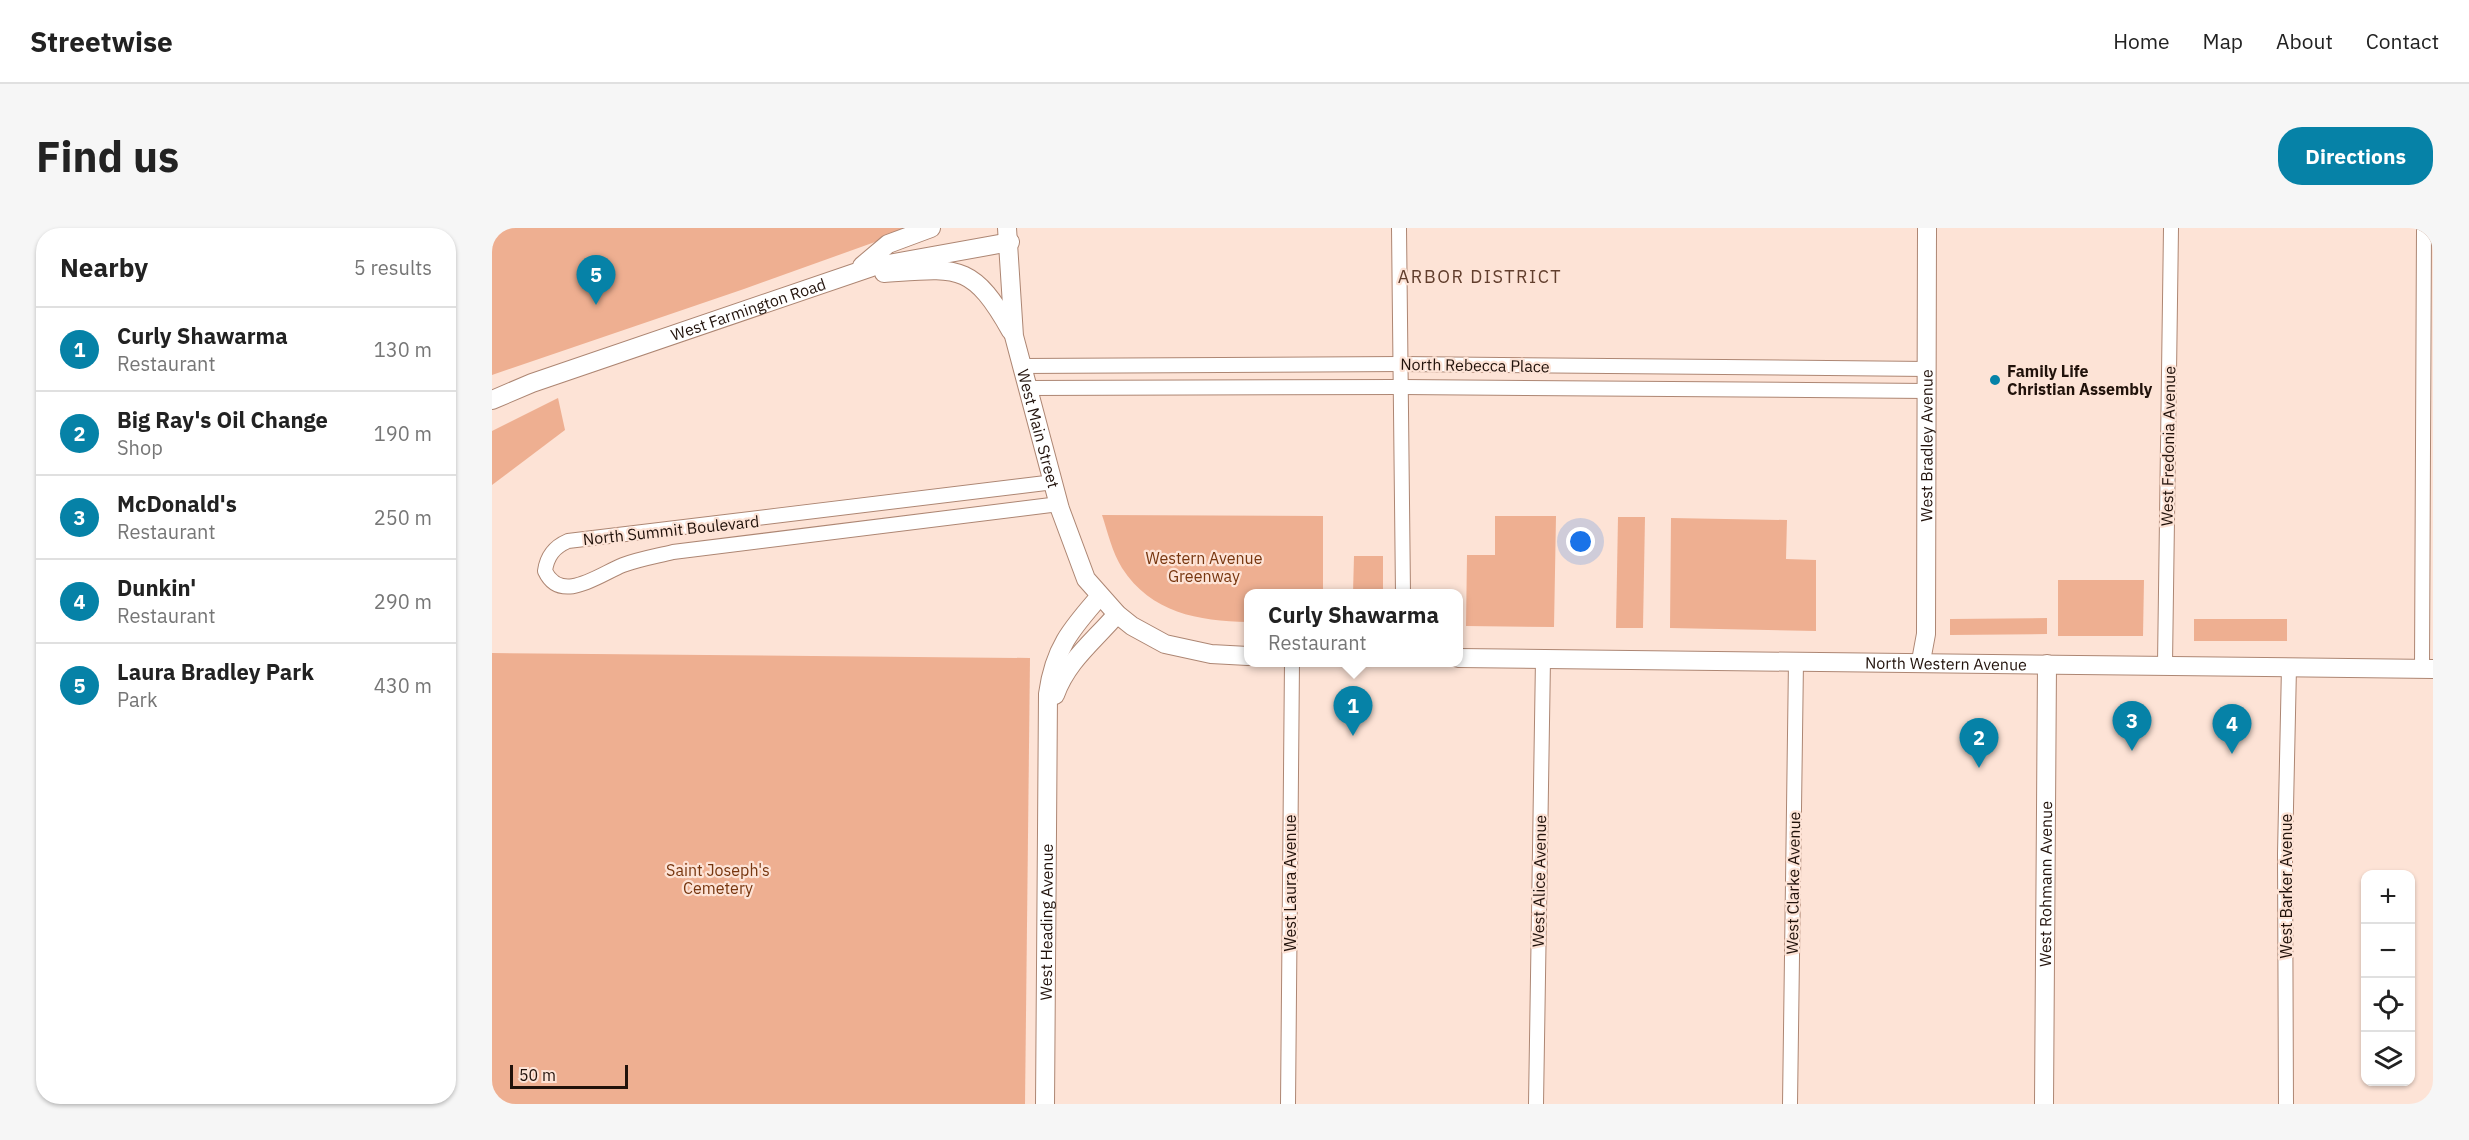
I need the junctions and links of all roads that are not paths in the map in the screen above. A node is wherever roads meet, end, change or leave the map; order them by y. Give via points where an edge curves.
1 (931, 228) edge
2 (1399, 228) edge
3 (1928, 228) edge
4 (2171, 228) edge
5 (2424, 228) edge
6 (1011, 233) edge
7 (856, 272) junction
8 (1014, 336) junction
9 (1402, 364) junction
10 (1021, 366) junction
11 (1928, 369) junction
12 (1402, 387) junction
13 (1027, 388) junction
14 (1928, 391) junction
15 (492, 400) edge
16 (1054, 482) junction
17 (1059, 504) junction
18 (1403, 589) edge
19 (1108, 605) junction
20 (1244, 656) edge
21 (1463, 658) edge
22 (1543, 659) junction
23 (1796, 661) junction
24 (1921, 661) junction
25 (2047, 664) junction
26 (2165, 664) junction
27 (1292, 667) edge
28 (2289, 667) junction
29 (2427, 669) edge
30 (1048, 741) junction
31 (1045, 1104) edge
32 (1288, 1104) edge
33 (1536, 1104) edge
34 (1790, 1104) edge
35 (2044, 1104) edge
36 (2286, 1104) edge

1 - 7 main road via 888,244
2 - 9 street
3 - 11 main road, West Bradley Avenue
4 - 26 street, West Fredonia Avenue
5 - 29 street
6 - 7 main road, West Farmington Road
6 - 8 main road, West Main Street
7 - 8 main road via 950,270 969,277 996,305
7 - 15 main road, West Farmington Road
8 - 10 main road, West Main Street
9 - 10 street, North Rebecca Place
9 - 11 street, North Rebecca Place
9 - 12 street
10 - 13 main road, West Main Street
11 - 14 main road, West Bradley Avenue
12 - 13 street, North Rebecca Place
12 - 14 street, North Rebecca Place
12 - 18 street
13 - 16 main road, West Main Street
14 - 24 main road, West Bradley Avenue via 1926,634
16 - 17 main road, West Main Street
16 - 17 street, North Summit Boulevard via 568,541 552,552 544,571 553,582 571,587 623,565 673,552
17 - 19 main road, West Main Street via 1086,579
19 - 20 main road via 1132,626 1165,644 1211,654
19 - 30 main road, West Heading Avenue via 1065,671 1052,705
19 - 30 main road, West Heading Avenue via 1067,635 1058,653 1048,694
21 - 22 main road, North Western Avenue
22 - 23 main road, North Western Avenue
22 - 33 street, West Alice Avenue
23 - 24 main road, North Western Avenue
23 - 34 street, West Clarke Avenue
24 - 25 main road, North Western Avenue
25 - 26 main road, North Western Avenue
25 - 35 main road, West Rohmann Avenue
26 - 28 main road, North Western Avenue
27 - 32 street, West Laura Avenue
28 - 29 main road, North Western Avenue
28 - 36 street, West Barker Avenue
30 - 31 main road, West Heading Avenue

